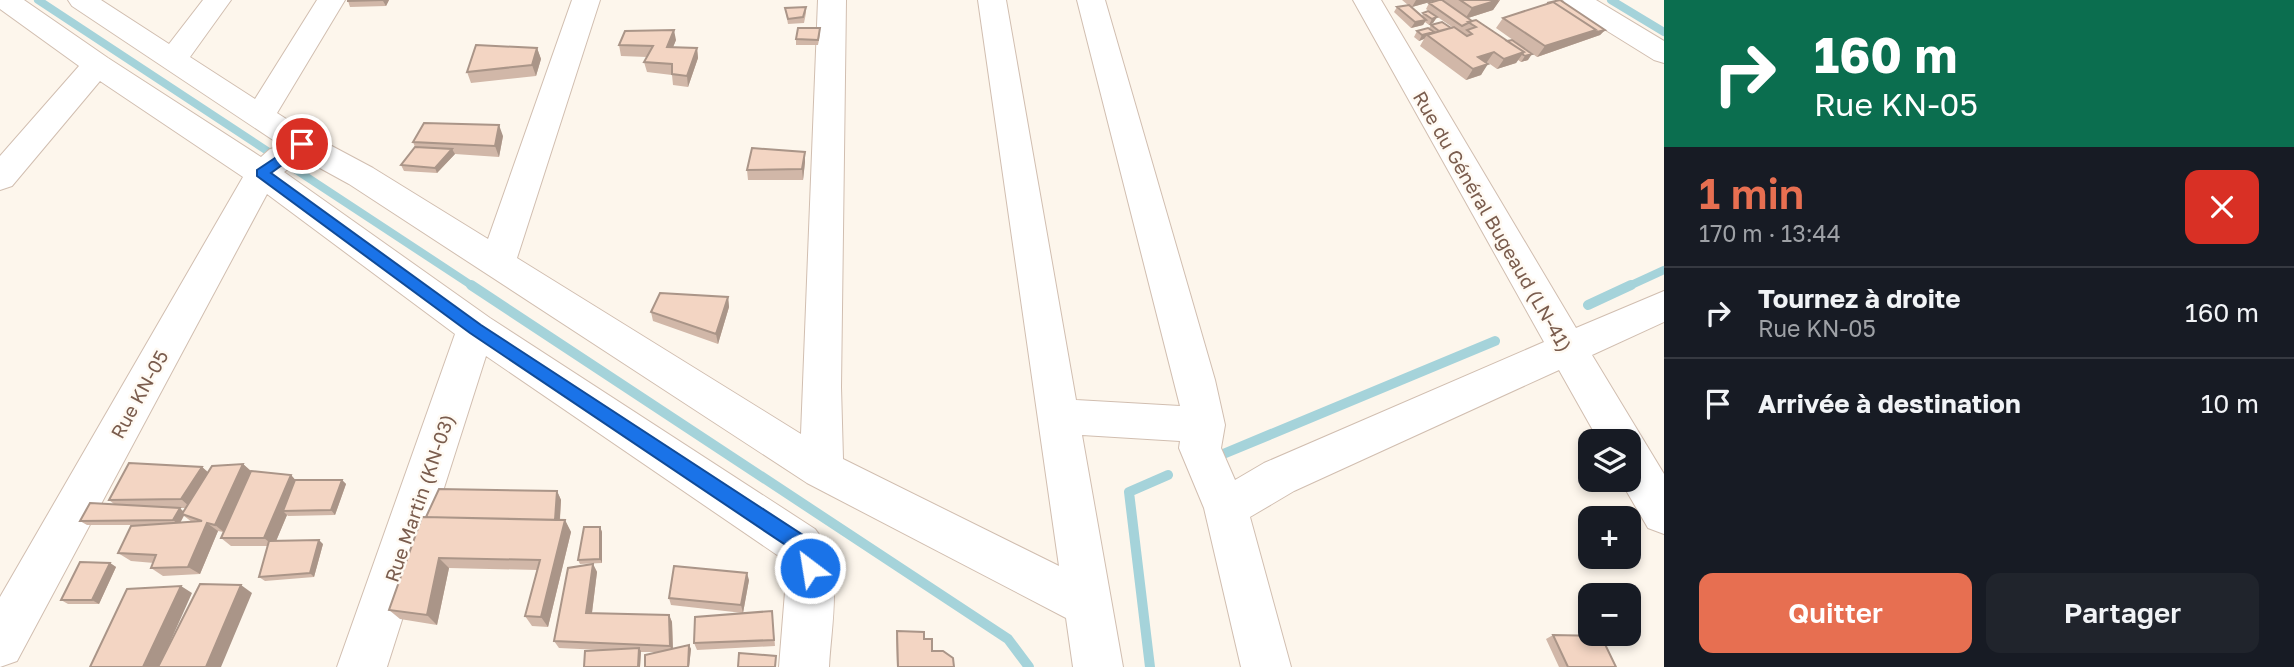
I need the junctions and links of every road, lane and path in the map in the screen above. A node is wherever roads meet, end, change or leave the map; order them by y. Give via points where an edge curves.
1 (6, 0) edge
2 (82, 0) edge
3 (218, 0) edge
4 (331, 0) edge
5 (586, 0) edge
6 (832, 0) edge
7 (992, 0) edge
8 (1091, 0) edge
9 (1367, 0) edge
10 (1577, 0) edge
11 (1664, 54) edge
12 (172, 61) junction
13 (97, 65) junction
14 (259, 117) junction
15 (281, 159) junction
16 (0, 178) edge
17 (335, 195) junction
18 (497, 265) junction
19 (1664, 306) edge
20 (476, 329) junction
21 (1566, 348) junction
22 (1057, 416) junction
23 (1205, 425) junction
24 (1614, 429) edge
25 (822, 470) junction
26 (1641, 475) edge
27 (1226, 508) junction
28 (1664, 514) edge
29 (1089, 604) junction
30 (0, 644) edge
31 (362, 667) edge
32 (804, 667) edge
33 (1098, 667) edge
34 (1266, 667) edge

1 - 13 street
2 - 12 street
3 - 12 street
4 - 14 street
5 - 18 street
6 - 25 street
7 - 22 street
8 - 23 street
9 - 21 street, Rue du Général Bugeaud (LN-41)
10 - 11 street
12 - 14 street
13 - 15 street
13 - 16 street
14 - 15 street
15 - 17 street
15 - 17 street
15 - 30 street, Rue KN-05
17 - 18 street
17 - 20 street
18 - 25 street
19 - 21 street
20 - 31 street, Rue Martin (KN-03)
20 - 32 street via 799,544 810,568
21 - 24 street, Rue du Général Bugeaud (LN-41)
21 - 27 street via 1279,477
22 - 23 street
22 - 29 street
23 - 27 street via 1200,448
25 - 29 street
26 - 28 street
27 - 34 street
29 - 33 street

